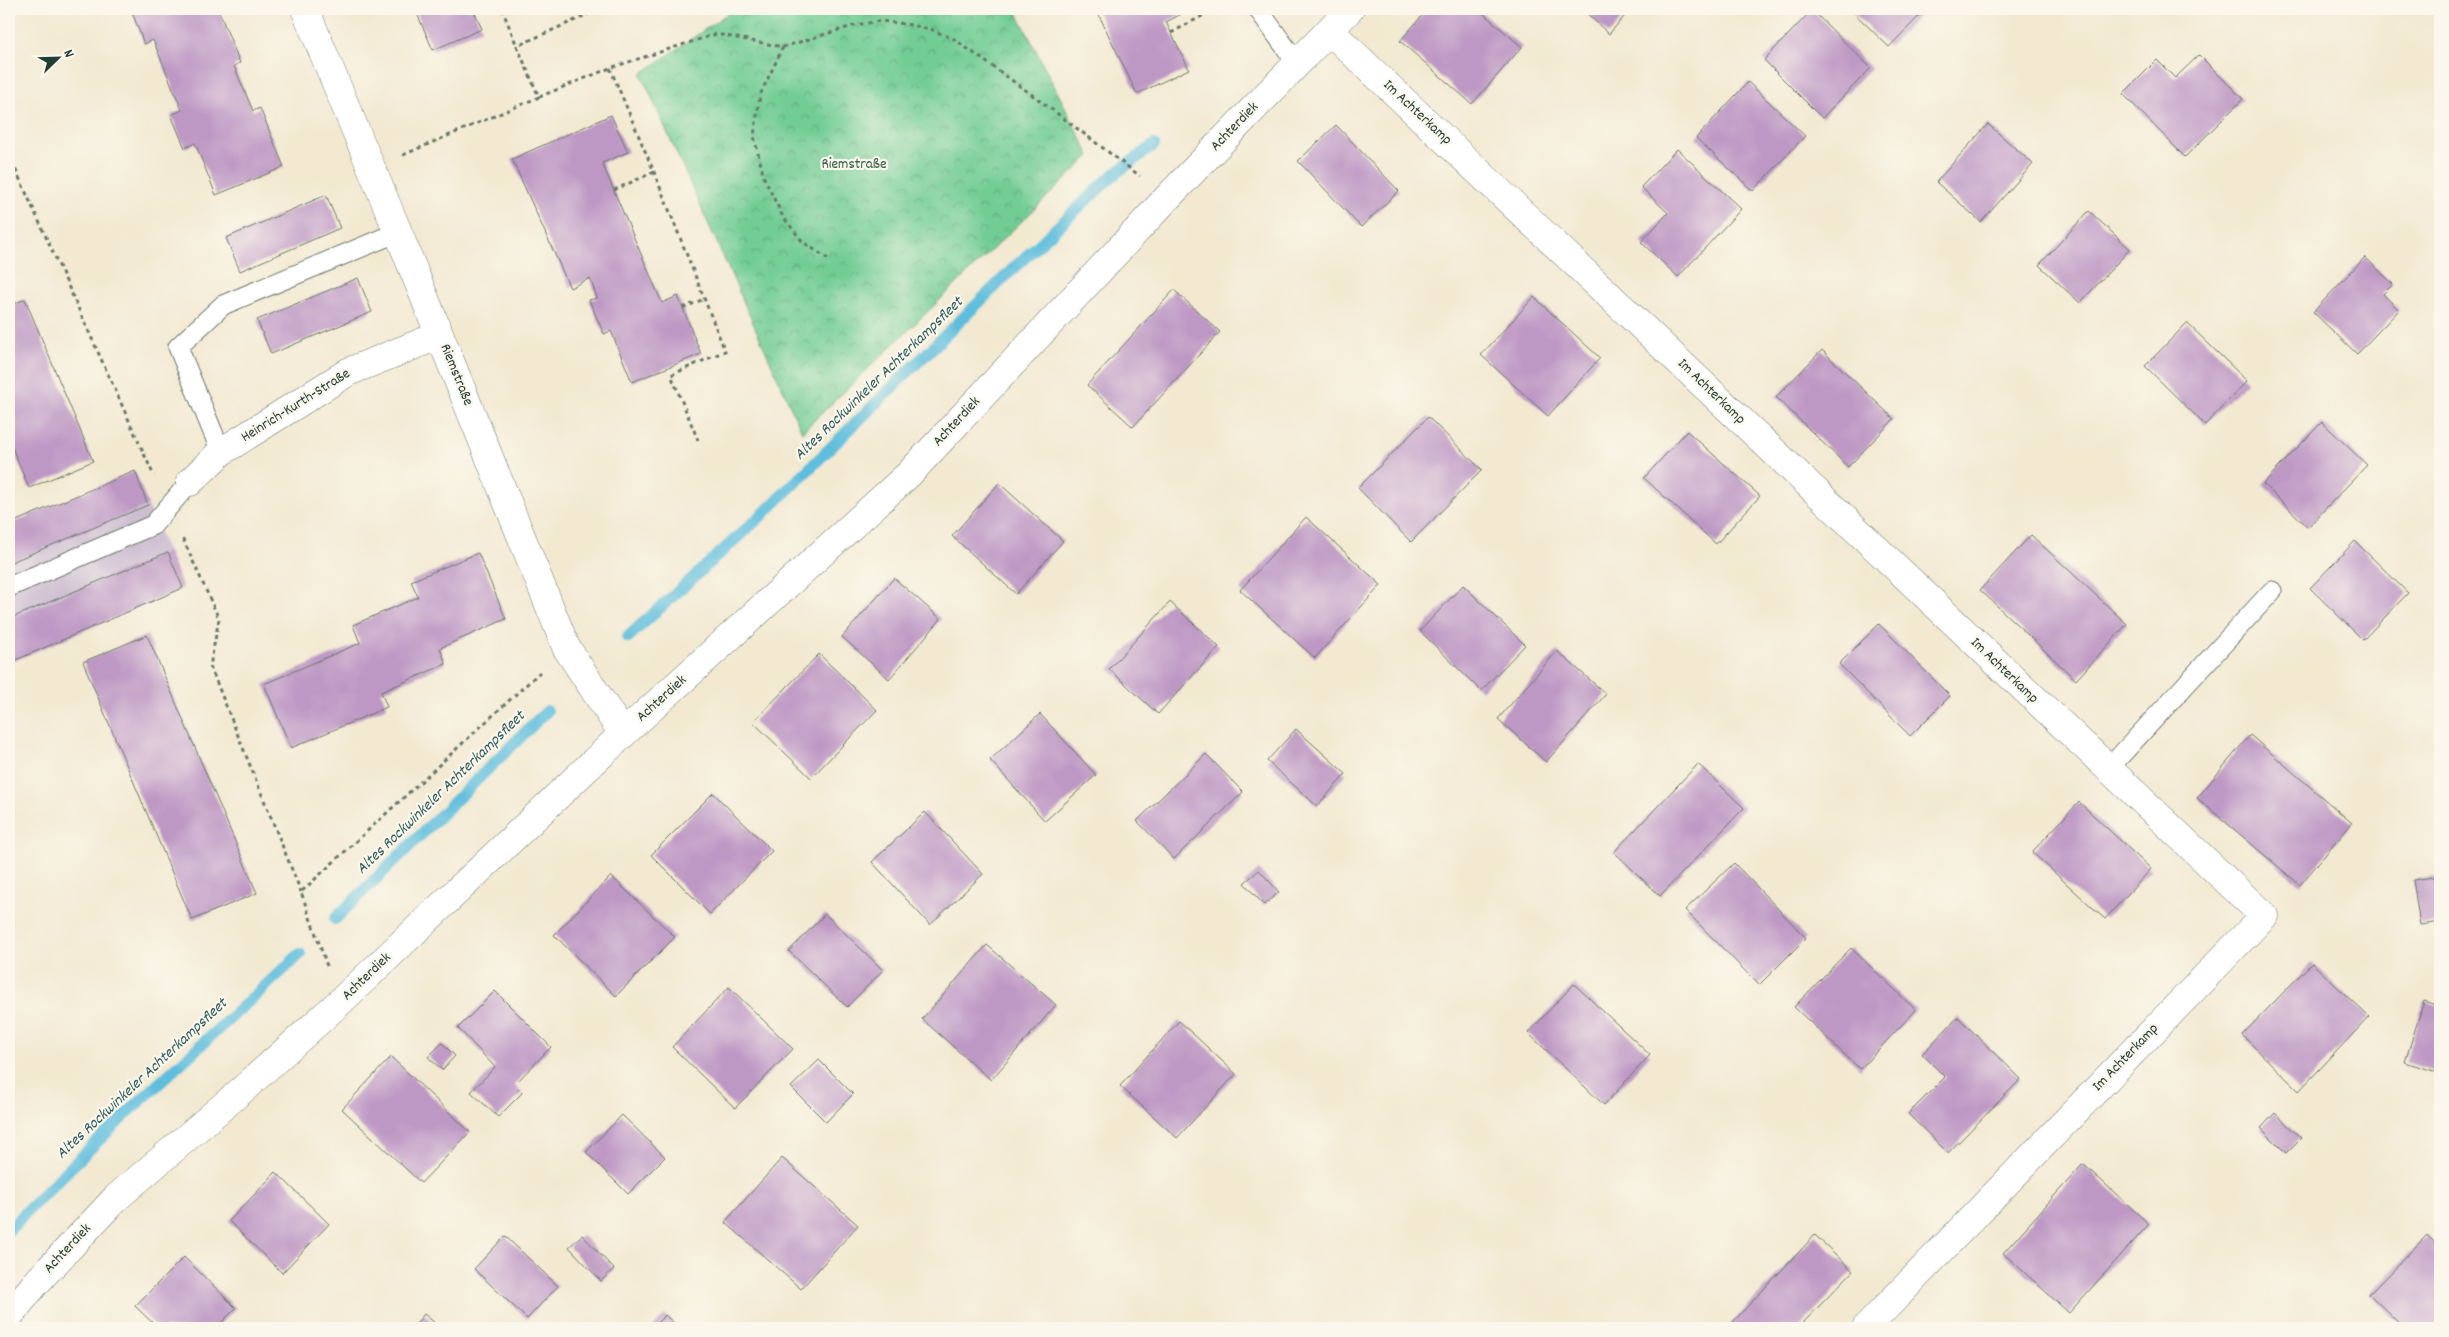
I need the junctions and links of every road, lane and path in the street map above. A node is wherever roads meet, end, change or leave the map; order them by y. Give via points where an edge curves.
1 (305, 9) edge
2 (502, 9) edge
3 (600, 9) edge
4 (1215, 9) edge
5 (1258, 9) edge
6 (1350, 9) edge
7 (1330, 31) junction
8 (1171, 33) dead end
9 (517, 46) junction
10 (783, 46) junction
11 (1296, 62) junction
12 (610, 68) junction
13 (539, 97) junction
14 (372, 168) junction
15 (654, 172) junction
16 (1146, 180) dead end
17 (614, 190) dead end
18 (398, 232) junction
19 (828, 259) dead end
20 (704, 299) junction
21 (682, 308) dead end
22 (440, 335) junction
23 (698, 440) dead end
24 (221, 452) junction
25 (190, 482) joint
26 (9, 587) edge
27 (2272, 591) dead end
28 (566, 647) junction
29 (623, 734) junction
30 (2108, 769) junction
31 (340, 1002) junction
32 (9, 1316) edge
33 (1866, 1328) edge

1 - 14 street, Riemstraße
2 - 9 path
3 - 9 path
4 - 8 path
5 - 11 lane
6 - 7 street, Achterdiek
7 - 11 street, Achterdiek
7 - 30 street, Im Achterkamp
9 - 13 path
10 - 12 path via 716,34
10 - 16 path via 880,21 930,29 954,39
10 - 19 path via 760,95 754,136 764,178 783,217 803,242
11 - 29 street, Achterdiek via 909,474
12 - 13 path
12 - 15 path
13 - 14 path
14 - 18 street, Riemstraße
15 - 17 path
15 - 20 path
18 - 22 street, Riemstraße
18 - 24 lane via 223,305 178,347
20 - 21 path
20 - 23 path via 725,351 671,375
22 - 24 street, Heinrich-Kurth-Straße via 348,372
22 - 28 street, Riemstraße
24 - 25 street, Heinrich-Kurth-Straße
25 - 26 lane via 153,525
27 - 30 lane
28 - 29 street, Riemstraße
28 - 31 path via 301,892
29 - 31 street, Achterdiek
30 - 33 street, Im Achterkamp via 2264,916
31 - 32 street, Achterdiek via 115,1199

